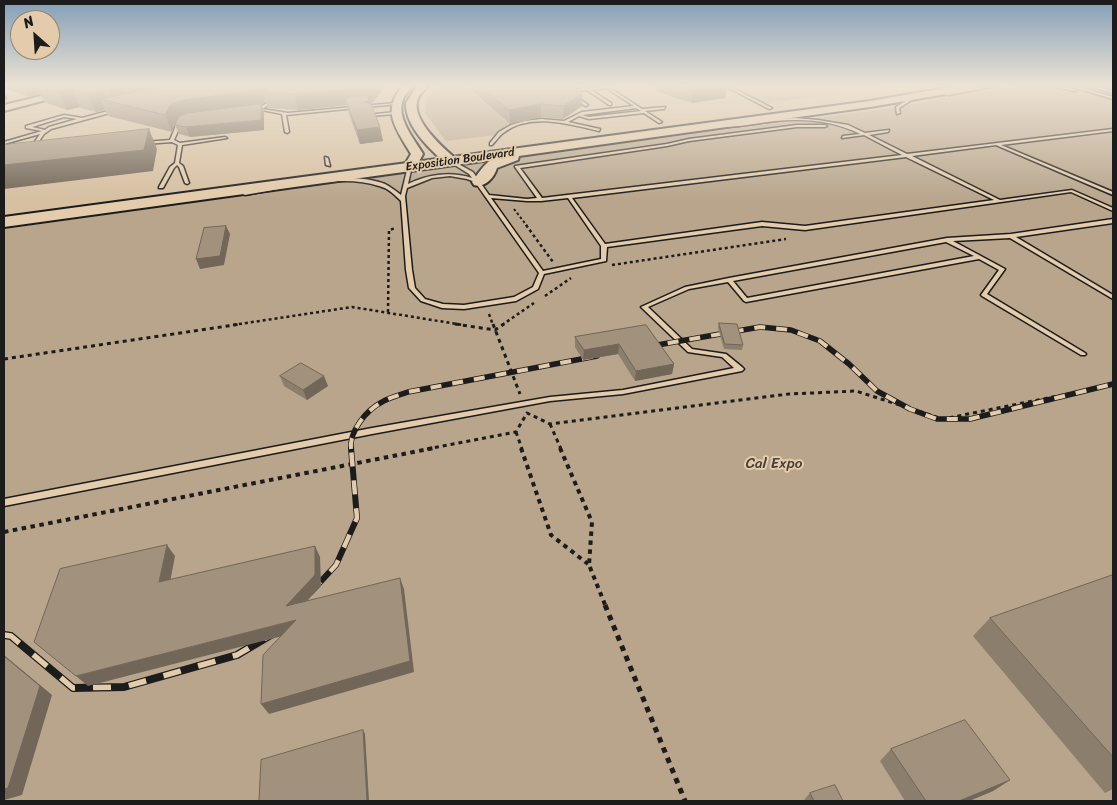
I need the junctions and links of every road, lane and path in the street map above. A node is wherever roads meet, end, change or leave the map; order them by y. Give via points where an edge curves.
1 (39, 124) edge
2 (62, 124) edge
3 (179, 124) edge
4 (286, 124) edge
5 (400, 124) edge
6 (420, 124) edge
7 (517, 124) edge
8 (572, 124) edge
9 (648, 124) edge
10 (732, 124) edge
11 (751, 124) edge
12 (834, 124) edge
13 (715, 126) junction
14 (824, 126) dead end
15 (599, 130) junction
16 (1113, 130) edge
17 (888, 131) dead end
18 (46, 132) junction
19 (287, 132) dead end
20 (864, 134) junction
21 (843, 137) dead end
22 (225, 138) dead end
23 (172, 141) junction
24 (143, 143) edge
25 (4, 144) edge
26 (180, 144) junction
27 (491, 144) junction
28 (574, 144) junction
29 (997, 145) junction
30 (438, 151) junction
31 (906, 156) junction
32 (27, 157) edge
33 (413, 160) junction
34 (451, 161) junction
35 (177, 163) junction
36 (478, 182) junction
37 (187, 183) junction
38 (161, 187) junction
39 (405, 187) junction
40 (1113, 194) edge
41 (489, 196) junction
42 (569, 197) junction
43 (541, 200) junction
44 (404, 201) junction
45 (999, 201) junction
46 (510, 204) dead end
47 (4, 207) edge
48 (1113, 210) edge
49 (67, 213) junction
50 (1113, 221) edge
51 (4, 222) edge
52 (1102, 222) junction
53 (407, 223) junction
54 (1113, 228) edge
55 (1011, 236) junction
56 (794, 238) dead end
57 (947, 240) junction
58 (604, 246) junction
59 (980, 257) junction
60 (609, 266) dead end
61 (558, 270) junction
62 (542, 273) junction
63 (574, 277) dead end
64 (730, 280) junction
65 (566, 281) junction
66 (1113, 288) edge
67 (1103, 290) junction
68 (1113, 296) edge
69 (542, 298) dead end
70 (534, 303) dead end
71 (486, 304) junction
72 (388, 312) junction
73 (496, 330) junction
74 (1083, 354) dead end
75 (4, 359) edge
76 (516, 384) dead end
77 (1113, 385) edge
78 (550, 424) junction
79 (516, 432) junction
80 (4, 503) edge
81 (4, 532) edge
82 (589, 565) junction
83 (685, 801) edge

1 - 18 lane via 27,127
2 - 18 lane
3 - 23 lane
4 - 19 lane
5 - 33 main road
6 - 30 main road
7 - 27 lane via 496,135
8 - 15 lane
9 - 15 main road, Exposition Boulevard
10 - 13 main road, Exposition Boulevard
11 - 13 lane
12 - 20 lane
13 - 28 main road, Exposition Boulevard
14 - 43 lane via 797,126 689,140 517,166
15 - 27 main road, Exposition Boulevard
16 - 29 lane
17 - 20 lane
18 - 25 lane
18 - 32 lane
20 - 21 lane
20 - 31 lane
22 - 26 lane
23 - 24 lane
23 - 26 lane
26 - 35 lane
27 - 30 main road, Exposition Boulevard
28 - 34 main road, Exposition Boulevard
28 - 36 main road via 499,161 490,166
29 - 31 lane
29 - 40 lane
30 - 33 main road, Exposition Boulevard
30 - 34 main road
31 - 42 lane
31 - 45 lane
33 - 34 main road, Exposition Boulevard
33 - 37 main road, Exposition Boulevard via 327,162
33 - 39 lane
33 - 49 main road, Exposition Boulevard
34 - 36 lane via 471,173
35 - 37 lane via 182,166
35 - 38 lane
36 - 39 lane via 452,175 421,179
36 - 41 lane
37 - 38 main road, Exposition Boulevard
38 - 47 main road, Exposition Boulevard
39 - 44 lane
41 - 43 lane
41 - 62 lane
42 - 43 lane
42 - 58 lane
44 - 49 lane via 380,184 333,182 93,213
44 - 53 lane
45 - 48 lane via 1072,191
45 - 58 lane via 805,228 762,224
46 - 61 path
49 - 51 main road, Exposition Boulevard
50 - 52 lane
52 - 54 lane
52 - 55 lane
53 - 71 lane via 412,288 423,300 442,306
53 - 72 path via 389,230
55 - 57 lane
55 - 67 lane
56 - 60 path
57 - 59 lane
57 - 64 lane
58 - 61 lane via 604,260
59 - 64 lane via 746,300
59 - 74 lane via 1002,269 984,295
61 - 62 lane
61 - 65 path
62 - 71 lane via 536,288 516,300
63 - 65 path
64 - 80 lane via 687,288 644,307 690,351 724,355 740,369 623,392 550,399 372,431
65 - 69 path
66 - 67 lane
67 - 68 lane
70 - 73 path
71 - 73 path
72 - 73 path
72 - 75 path via 352,307
73 - 76 path
77 - 78 path via 943,419 856,391 788,394
78 - 79 path via 527,413
78 - 82 path via 592,522
79 - 81 path
79 - 82 path via 551,534
82 - 83 path

